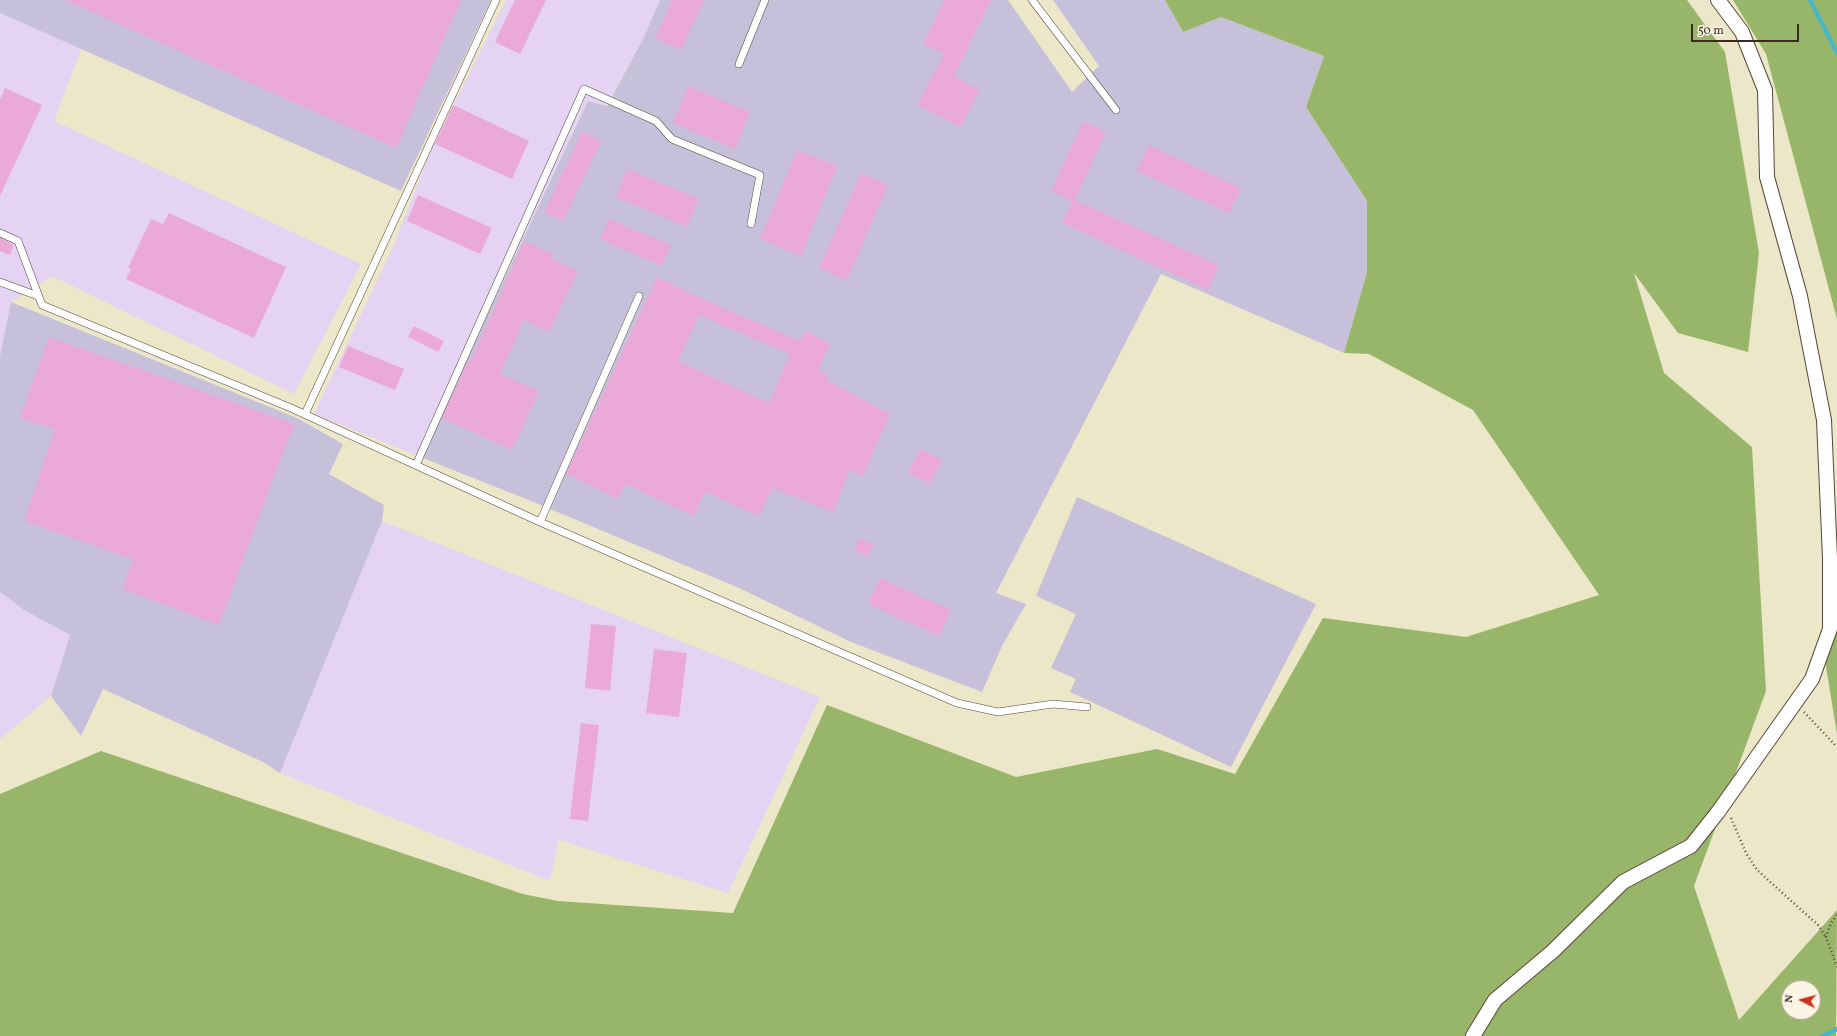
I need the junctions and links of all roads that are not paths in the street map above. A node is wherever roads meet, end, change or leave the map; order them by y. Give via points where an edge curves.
1 (496, 0) edge
2 (765, 0) edge
3 (1032, 0) edge
4 (1718, 0) edge
5 (739, 64) dead end
6 (1116, 110) dead end
7 (751, 224) dead end
8 (0, 233) edge
9 (0, 282) edge
10 (38, 296) junction
11 (640, 296) dead end
12 (304, 414) junction
13 (416, 465) junction
14 (540, 522) junction
15 (1087, 707) dead end
16 (1473, 1036) edge

1 - 12 lane
2 - 5 lane
3 - 6 lane
4 - 16 street via 1742,32 1765,90 1767,177 1800,296 1824,420 1830,558 1830,629 1812,679 1723,806 1691,846 1623,882 1553,951 1495,1000
7 - 13 lane via 760,176 672,139 656,121 584,89
8 - 10 lane via 18,241
9 - 10 lane
10 - 12 lane via 42,305
11 - 14 lane
12 - 13 lane
13 - 14 lane
14 - 15 lane via 957,703 998,712 1053,704

